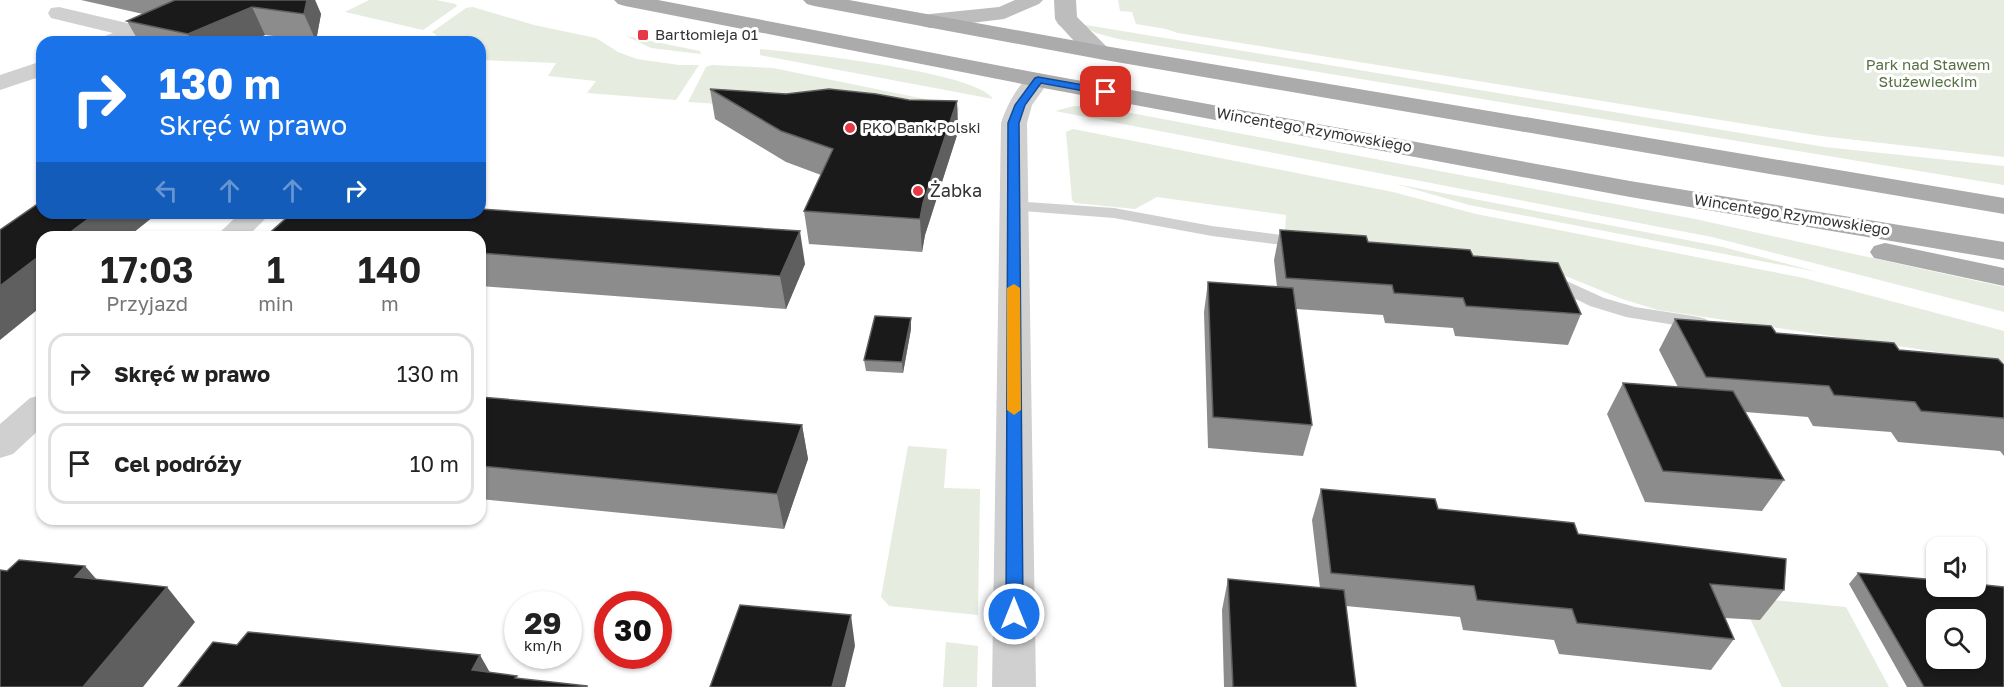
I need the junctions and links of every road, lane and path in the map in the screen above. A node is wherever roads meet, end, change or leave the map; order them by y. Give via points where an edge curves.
1 (625, 0) edge
2 (814, 0) edge
3 (1032, 0) edge
4 (1065, 0) edge
5 (59, 13) dead end
6 (930, 21) junction
7 (126, 36) edge
8 (1099, 52) junction
9 (36, 70) edge
10 (1038, 80) junction
11 (0, 83) edge
12 (1630, 189) junction
13 (1014, 206) junction
14 (2004, 206) edge
15 (250, 219) edge
16 (237, 231) edge
17 (1328, 246) edge
18 (2004, 251) edge
19 (1534, 274) edge
20 (2004, 277) edge
21 (1721, 327) edge
22 (36, 412) edge
23 (0, 445) edge
24 (1014, 687) edge

1 - 10 main road, Wincentego Rzymowskiego
2 - 6 main road
3 - 6 street via 1004,13
4 - 8 street via 1066,19
5 - 7 street via 136,32
6 - 8 main road
8 - 14 main road
9 - 11 street
10 - 12 main road, Wincentego Rzymowskiego
10 - 13 street via 1020,105 1014,123
12 - 18 main road, Wincentego Rzymowskiego
12 - 20 main road, Wincentego Rzymowskiego via 1875,250
13 - 17 lane via 1114,213
13 - 24 street
15 - 16 street
19 - 21 lane via 1633,313
22 - 23 street

